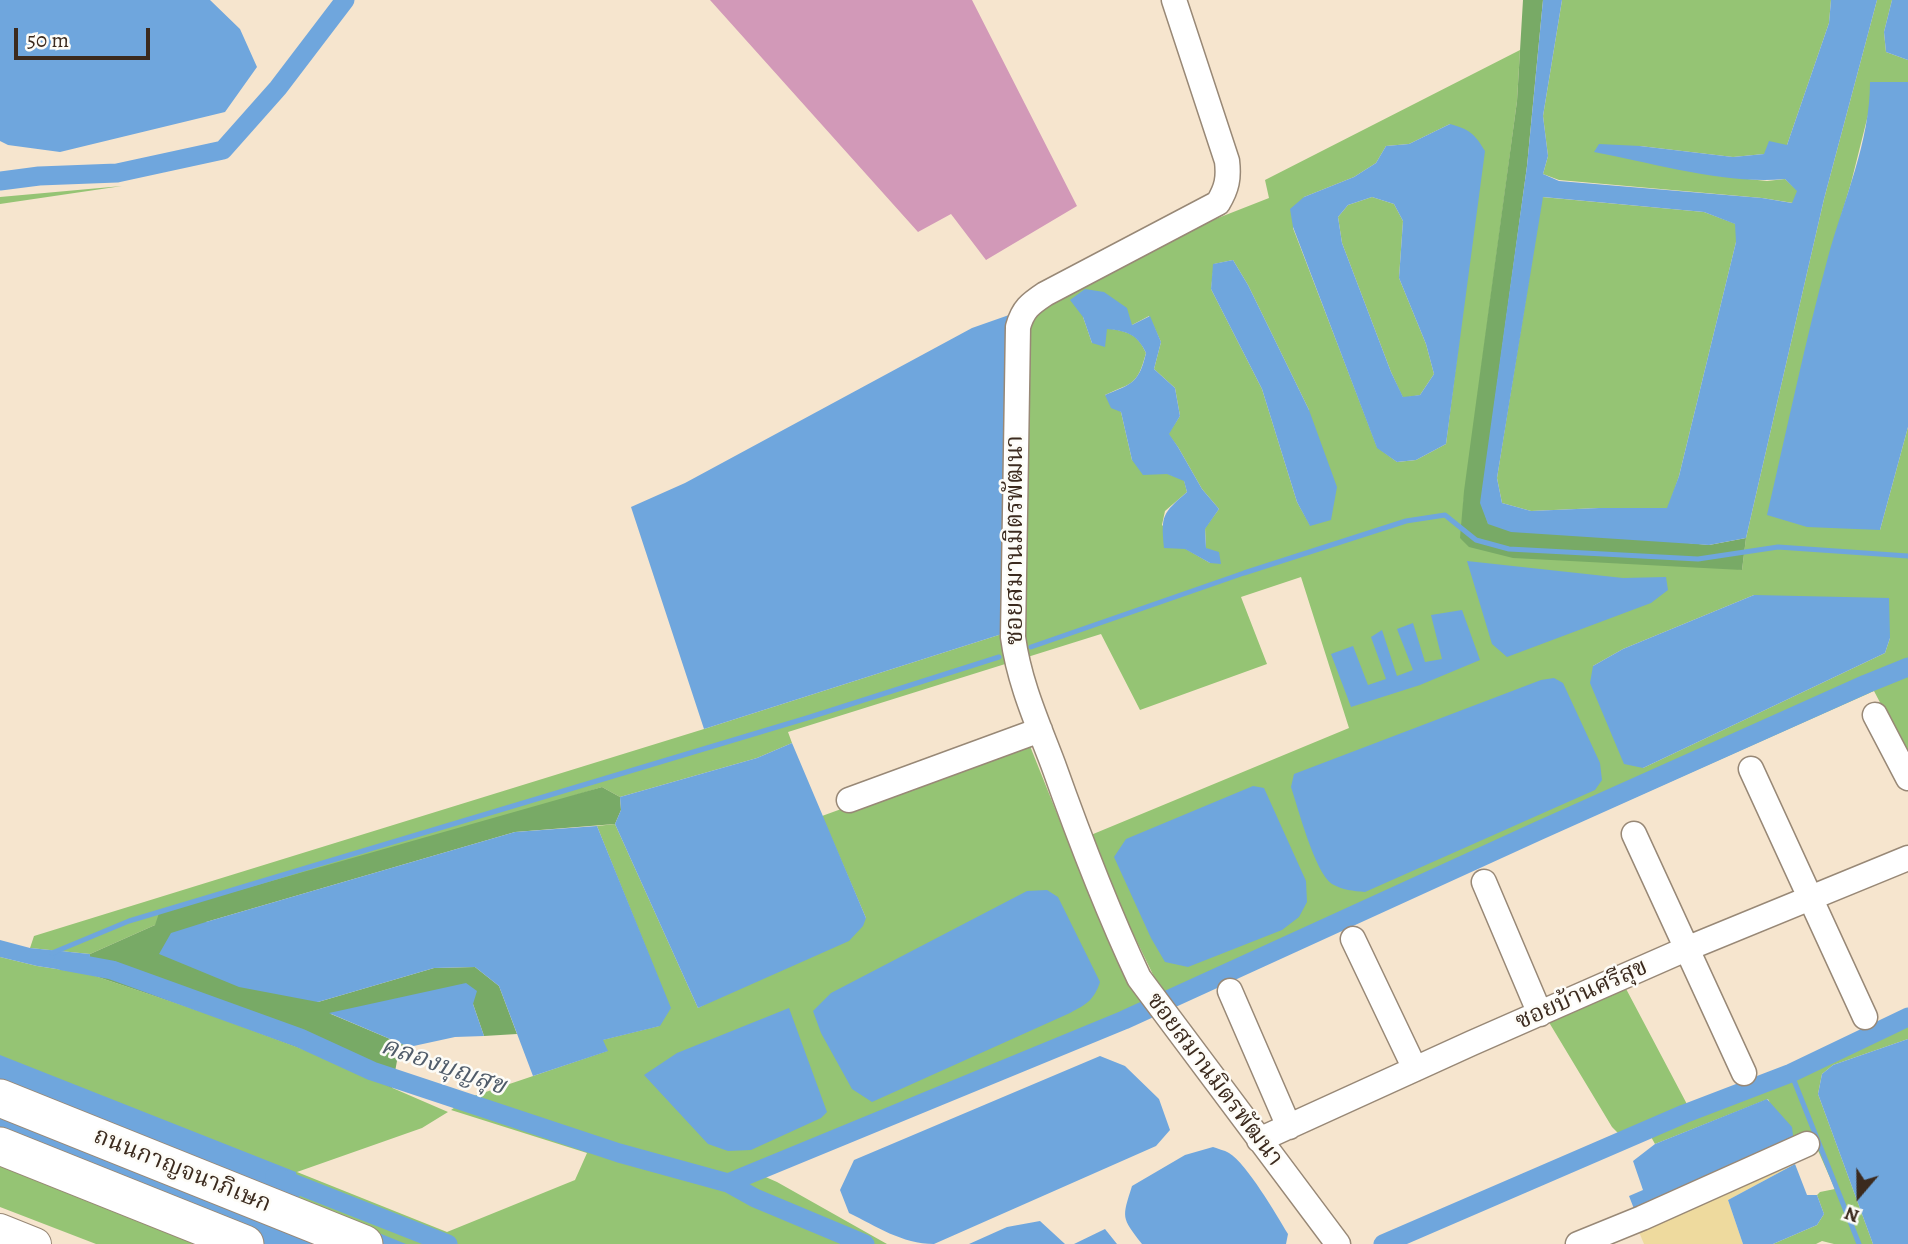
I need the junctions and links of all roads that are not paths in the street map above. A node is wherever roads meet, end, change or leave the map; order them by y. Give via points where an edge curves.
1 (1174, 0) edge
2 (1875, 715) dead end
3 (1040, 730) junction
4 (1751, 768) dead end
5 (1908, 778) edge
6 (849, 800) dead end
7 (1634, 834) dead end
8 (1908, 858) edge
9 (1484, 883) dead end
10 (1810, 900) junction
11 (1353, 939) dead end
12 (1686, 950) junction
13 (1230, 992) dead end
14 (1540, 1014) junction
15 (1866, 1017) dead end
16 (1415, 1069) junction
17 (1744, 1073) dead end
18 (0, 1098) edge
19 (1289, 1127) junction
20 (1259, 1140) junction
21 (1807, 1144) dead end
22 (0, 1146) edge
23 (0, 1230) edge
24 (35, 1244) edge
25 (245, 1244) edge
26 (364, 1244) edge
27 (1338, 1244) edge
28 (1578, 1244) edge

1 - 3 street, ซอยสมานมิตรพัฒนา via 1227,161 1226,191 1218,203 1032,302 1018,327 1013,637 1020,676
2 - 5 street
3 - 6 street
3 - 20 street, ซอยสมานมิตรพัฒนา via 1085,853 1139,978
4 - 10 street
7 - 12 street
8 - 10 street, ซอยบ้านศรีสุข
9 - 14 street
10 - 12 street, ซอยบ้านศรีสุข
10 - 15 street
11 - 16 street
12 - 14 street, ซอยบ้านศรีสุข
12 - 17 street
13 - 19 street
14 - 16 street, ซอยบ้านศรีสุข
16 - 19 street, ซอยบ้านศรีสุข
18 - 26 highway, ถนนกาญจนาภิเษก
19 - 20 street, ซอยบ้านศรีสุข
20 - 27 street, ซอยสมานมิตรพัฒนา
21 - 28 street
22 - 25 highway, ถนนกาญจนาภิเษก
23 - 24 main road

